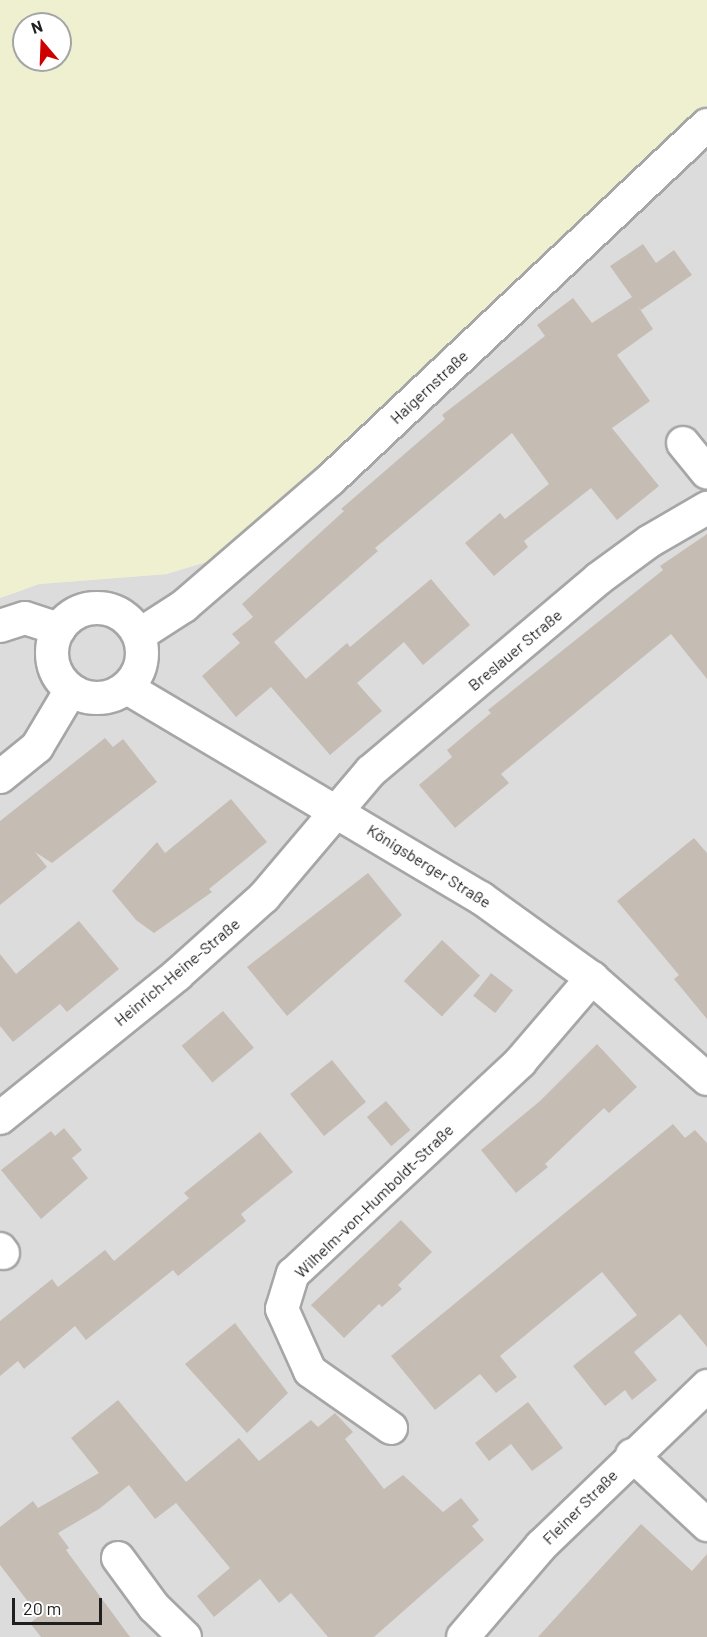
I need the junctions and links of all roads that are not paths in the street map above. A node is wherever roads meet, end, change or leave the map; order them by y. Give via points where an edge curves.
1 (707, 125) edge
2 (683, 443) dead end
3 (707, 474) edge
4 (707, 508) edge
5 (0, 626) edge
6 (59, 629) junction
7 (139, 635) junction
8 (127, 688) junction
9 (71, 690) junction
10 (0, 777) edge
11 (340, 812) junction
12 (592, 978) junction
13 (707, 1079) edge
14 (0, 1118) edge
15 (707, 1386) edge
16 (391, 1428) dead end
17 (632, 1455) junction
18 (707, 1525) edge
19 (118, 1558) dead end
20 (185, 1637) edge
21 (463, 1637) edge

1 - 7 street, Haigernstraße via 330,480 184,606
2 - 3 street
4 - 11 street, Breslauer Straße via 650,541 598,579 371,771
5 - 6 street via 25,618
6 - 7 street via 69,618 89,609 108,609 125,617
6 - 9 street via 52,645 53,663 59,678
7 - 8 street via 143,652 139,671
8 - 9 street via 112,696 92,699
8 - 11 street, Königsberger Straße via 231,753
9 - 10 street via 37,747
11 - 12 street, Königsberger Straße via 481,898
11 - 14 street, Heinrich-Heine-Straße via 264,897 212,944
12 - 13 street, Königsberger Straße
12 - 16 street, Wilhelm-von-Humboldt-Straße via 520,1062 293,1274 282,1308 310,1371
15 - 17 street, Fleiner Straße
17 - 18 street
17 - 21 street, Fleiner Straße via 541,1546
19 - 20 street via 154,1607

